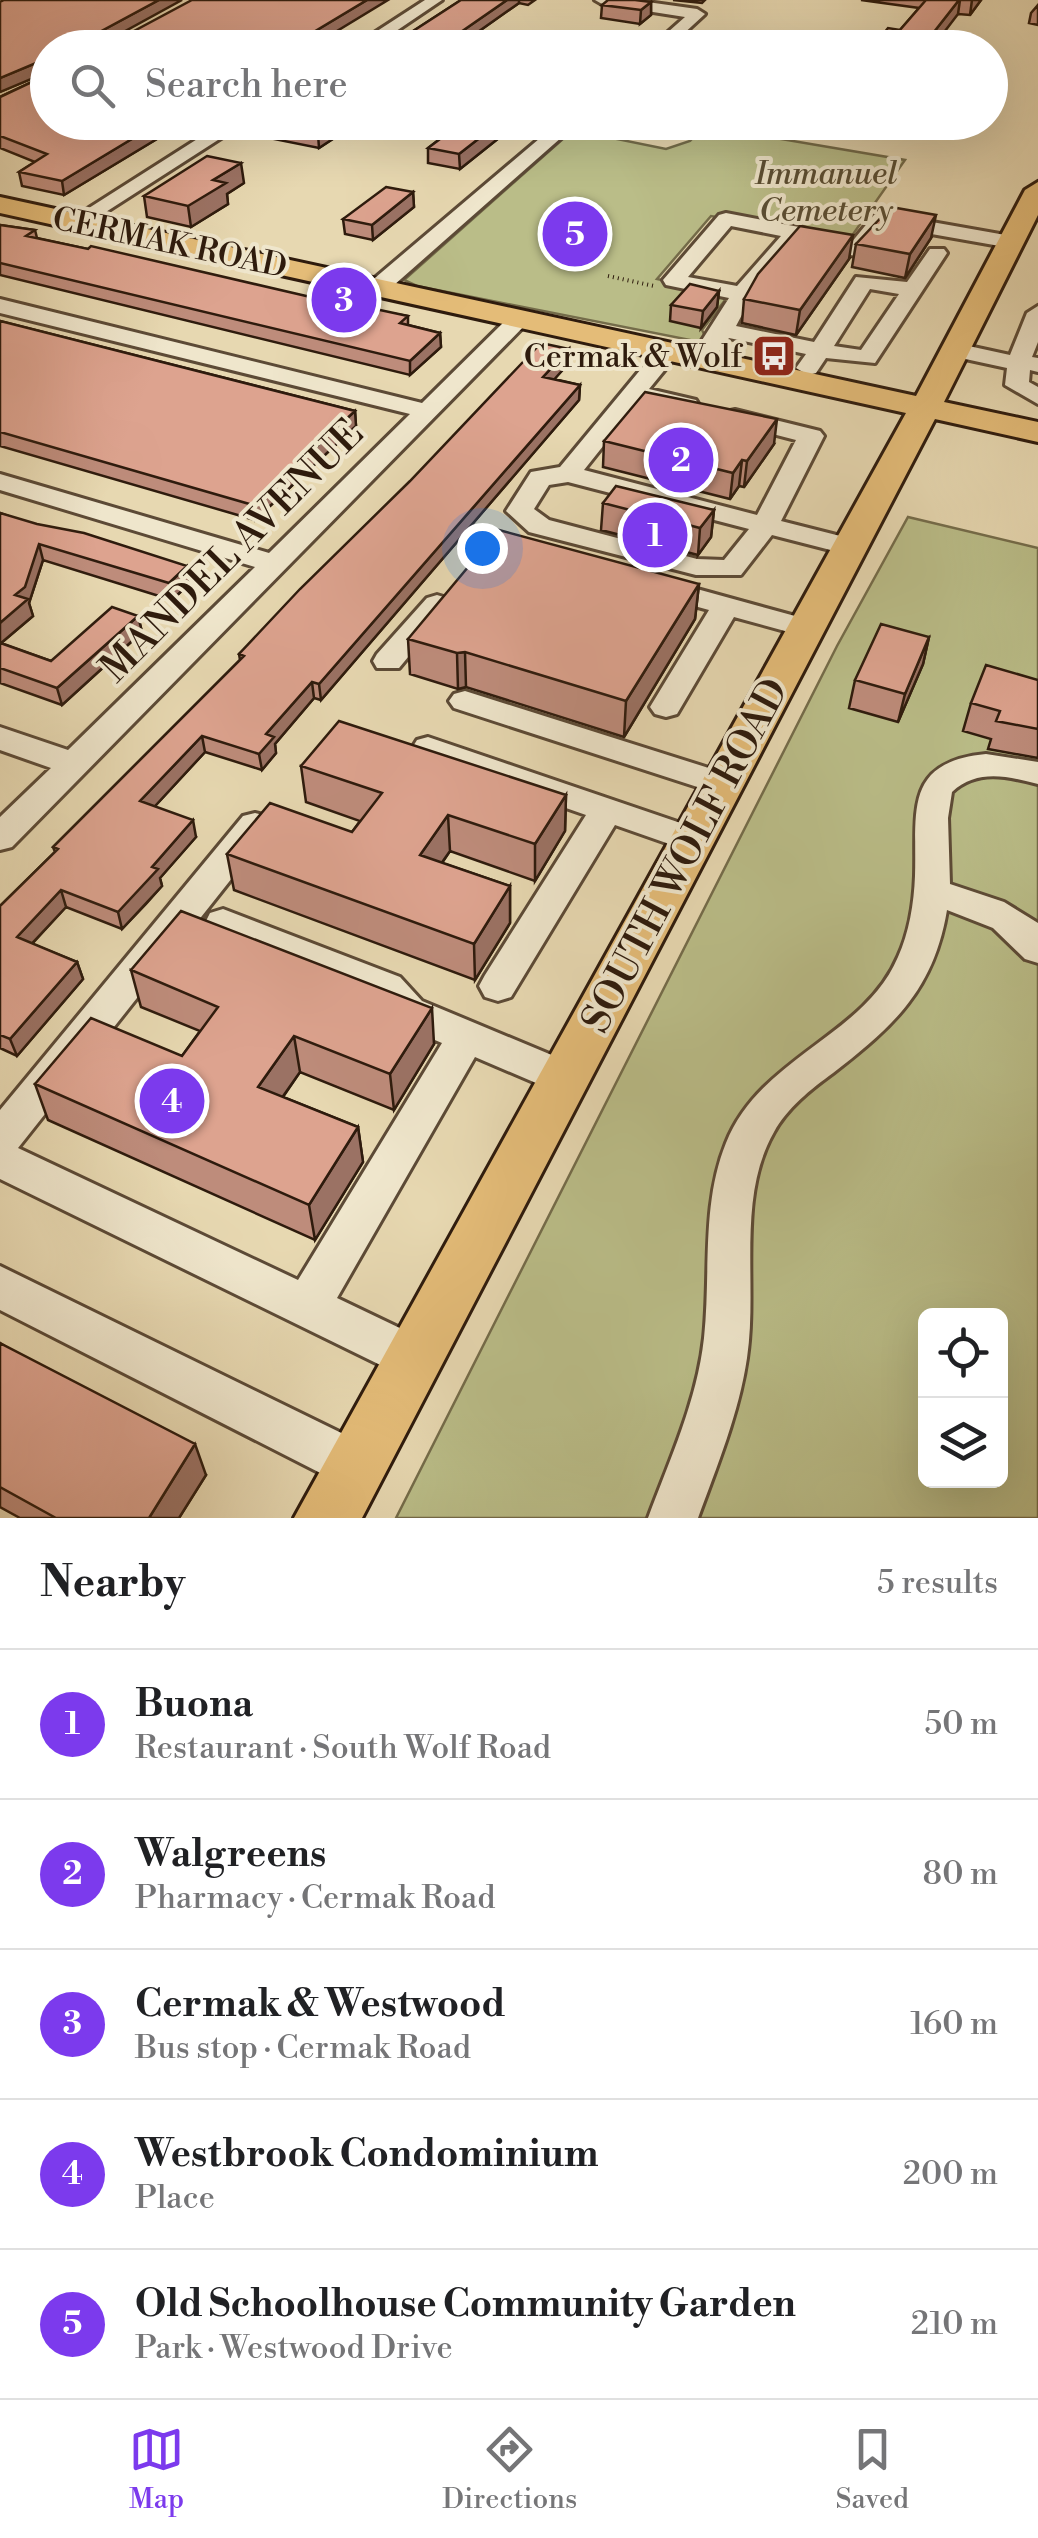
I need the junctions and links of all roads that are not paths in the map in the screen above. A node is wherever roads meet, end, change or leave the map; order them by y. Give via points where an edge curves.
1 (436, 0) edge
2 (602, 0) edge
3 (388, 30) edge
4 (679, 30) edge
5 (209, 140) edge
6 (549, 140) edge
7 (1038, 190) edge
8 (0, 205) edge
9 (77, 222) junction
10 (798, 240) junction
11 (1011, 242) junction
12 (944, 243) junction
13 (377, 288) junction
14 (913, 290) junction
15 (742, 294) junction
16 (0, 306) edge
17 (1038, 313) edge
18 (520, 319) junction
19 (724, 330) junction
20 (820, 350) junction
21 (954, 350) junction
22 (668, 352) junction
23 (702, 359) junction
24 (1025, 364) edge
25 (800, 380) junction
26 (633, 392) junction
27 (1038, 396) edge
28 (925, 408) junction
29 (426, 411) junction
30 (1038, 432) edge
31 (568, 474) junction
32 (0, 482) edge
33 (762, 524) junction
34 (850, 547) junction
35 (527, 552) edge
36 (275, 564) junction
37 (582, 566) edge
38 (636, 581) edge
39 (452, 586) edge
40 (726, 606) junction
41 (807, 628) junction
42 (388, 661) dead end
43 (465, 701) dead end
44 (666, 707) dead end
45 (0, 738) edge
46 (428, 748) edge
47 (74, 764) junction
48 (1038, 773) edge
49 (722, 784) junction
50 (268, 808) edge
51 (608, 810) junction
52 (0, 838) edge
53 (692, 840) junction
54 (932, 892) junction
55 (223, 924) edge
56 (1038, 948) edge
57 (498, 986) dead end
58 (466, 1036) junction
59 (564, 1078) junction
60 (0, 1140) edge
61 (0, 1159) edge
62 (0, 1287) edge
63 (307, 1307) junction
64 (413, 1358) junction
65 (356, 1465) junction
66 (327, 1518) edge
67 (674, 1518) edge

1 - 3 street
2 - 4 street via 697,14
5 - 9 street
6 - 13 street
7 - 11 main road, SOUTH WOLF ROAD
8 - 9 main road, CERMAK ROAD
9 - 13 main road, CERMAK ROAD
10 - 12 street via 856,250 881,219
10 - 15 street via 790,238
10 - 15 street via 799,234 726,220 674,280
11 - 12 street
11 - 21 main road, SOUTH WOLF ROAD
12 - 14 street
13 - 18 main road, CERMAK ROAD
14 - 20 street via 868,358
14 - 20 street via 864,282
15 - 19 street
16 - 29 street
17 - 24 street
18 - 22 main road, CERMAK ROAD
18 - 29 street, MANDEL AVENUE
19 - 20 street
19 - 23 street
20 - 25 street
21 - 24 street
21 - 28 main road, SOUTH WOLF ROAD
22 - 23 main road, CERMAK ROAD
22 - 26 street
23 - 25 main road, CERMAK ROAD
24 - 27 street via 1017,385
25 - 28 main road, CERMAK ROAD
26 - 31 street
26 - 33 street via 811,436
28 - 30 main road, CERMAK ROAD
28 - 34 main road, SOUTH WOLF ROAD
29 - 36 street, MANDEL AVENUE
31 - 33 street
31 - 33 street via 540,478 519,511 524,518 696,567 731,570
32 - 36 street
33 - 34 street
34 - 41 main road, SOUTH WOLF ROAD
35 - 37 street
36 - 47 street, MANDEL AVENUE
38 - 40 street
39 - 42 street
40 - 41 street
40 - 44 street
41 - 49 main road, SOUTH WOLF ROAD
43 - 49 street
45 - 47 street
46 - 51 street
47 - 52 street, MANDEL AVENUE
48 - 54 street via 984,764 947,776 936,788
49 - 53 main road, SOUTH WOLF ROAD
50 - 60 street
51 - 53 street
51 - 57 street
53 - 59 main road, SOUTH WOLF ROAD
54 - 56 street via 996,914
54 - 67 street via 904,984 855,1036 778,1097 746,1142 721,1380
55 - 58 street via 387,988 408,1012
58 - 59 street
58 - 63 street
59 - 64 main road, SOUTH WOLF ROAD
61 - 63 street
62 - 65 street
63 - 64 street
64 - 65 main road, SOUTH WOLF ROAD
65 - 66 main road, SOUTH WOLF ROAD

